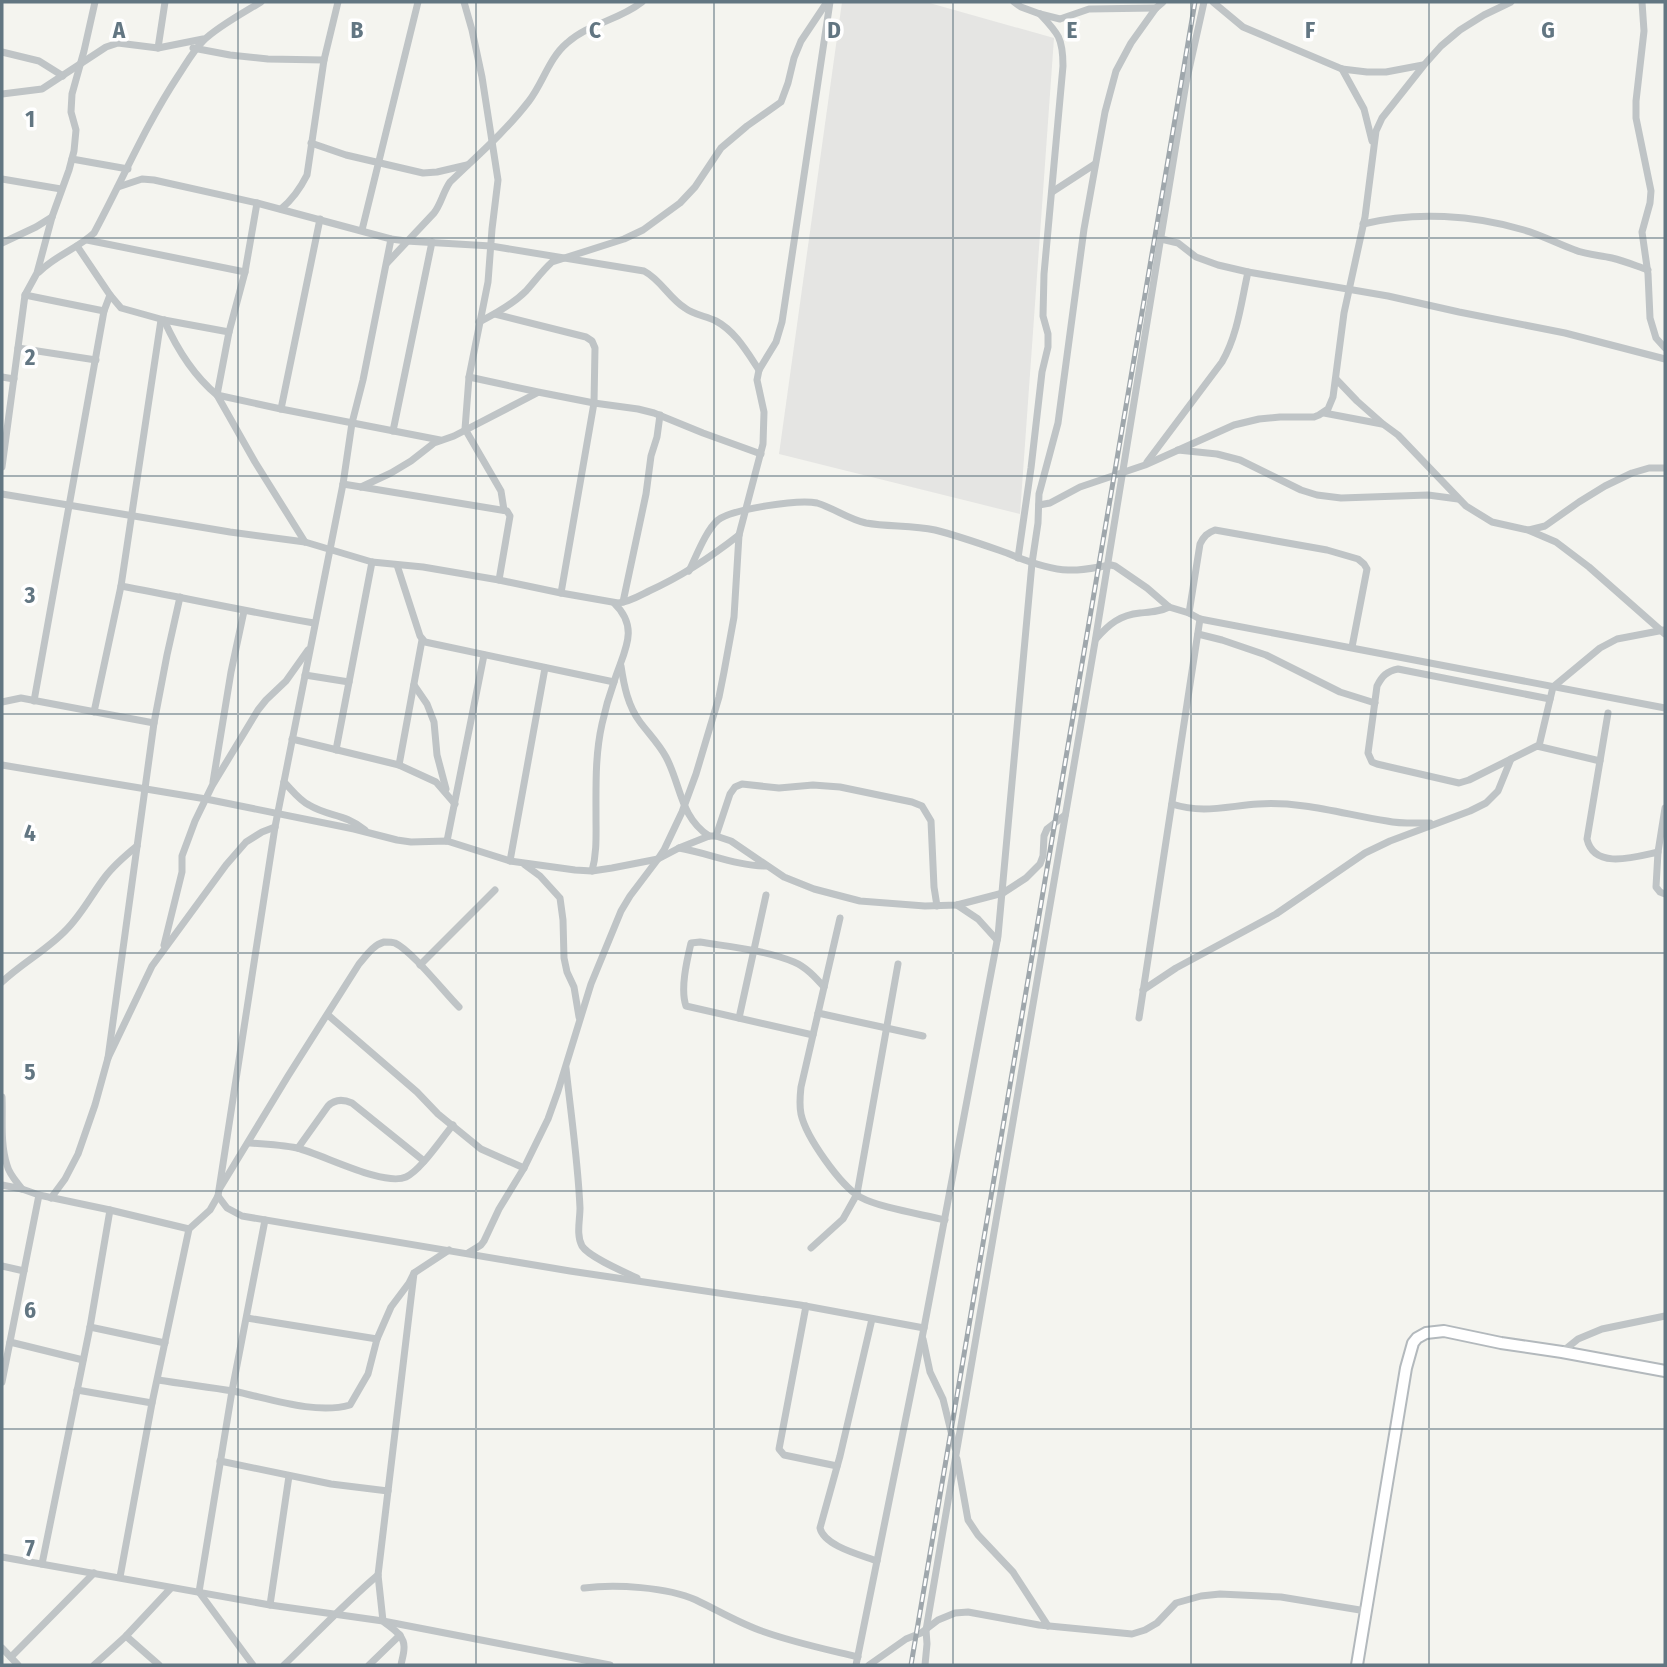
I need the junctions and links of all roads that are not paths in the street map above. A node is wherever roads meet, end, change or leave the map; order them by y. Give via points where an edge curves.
1 (95, 2) edge
2 (165, 2) edge
3 (261, 2) edge
4 (338, 2) edge
5 (418, 2) edge
6 (464, 2) edge
7 (642, 2) edge
8 (829, 2) edge
9 (1014, 2) edge
10 (1163, 2) edge
11 (1203, 2) edge
12 (1213, 2) edge
13 (1511, 2) edge
14 (1642, 2) edge
15 (1156, 8) junction
16 (1040, 14) junction
17 (204, 39) junction
18 (186, 44) junction
19 (158, 48) junction
20 (195, 50) junction
21 (2, 52) edge
22 (324, 60) junction
23 (80, 63) junction
24 (1423, 65) junction
25 (1342, 69) junction
26 (63, 76) junction
27 (2, 95) edge
28 (493, 141) junction
29 (311, 144) junction
30 (1373, 145) junction
31 (72, 159) junction
32 (379, 162) junction
33 (1096, 164) junction
34 (467, 165) junction
35 (128, 169) junction
36 (2, 179) edge
37 (118, 187) junction
38 (61, 189) junction
39 (1052, 192) junction
40 (257, 203) junction
41 (281, 209) junction
42 (52, 217) junction
43 (320, 219) junction
44 (1363, 224) junction
45 (362, 230) junction
46 (391, 239) junction
47 (1161, 239) junction
48 (87, 240) junction
49 (406, 241) junction
50 (432, 242) junction
51 (3, 244) edge
52 (77, 246) junction
53 (491, 246) junction
54 (561, 258) junction
55 (387, 263) junction
56 (1648, 270) junction
57 (244, 272) junction
58 (1248, 272) junction
59 (37, 273) junction
60 (1348, 290) junction
61 (25, 295) junction
62 (110, 295) junction
63 (104, 311) junction
64 (495, 314) junction
65 (163, 320) junction
66 (479, 322) junction
67 (229, 332) junction
68 (18, 348) junction
69 (1665, 348) edge
70 (1665, 359) edge
71 (96, 360) junction
72 (759, 370) junction
73 (2, 377) edge
74 (469, 377) junction
75 (14, 379) junction
76 (1336, 379) junction
77 (538, 392) junction
78 (217, 395) junction
79 (594, 403) junction
80 (281, 409) junction
81 (1324, 413) junction
82 (660, 415) junction
83 (352, 423) junction
84 (1383, 424) junction
85 (465, 429) junction
86 (393, 431) junction
87 (440, 440) junction
88 (4, 441) edge
89 (1177, 450) junction
90 (761, 454) junction
91 (1145, 465) junction
92 (2, 467) edge
93 (1665, 468) edge
94 (1122, 473) junction
95 (343, 484) junction
96 (361, 487) junction
97 (2, 494) edge
98 (1458, 499) junction
99 (69, 504) junction
100 (1039, 505) junction
101 (504, 510) junction
102 (745, 511) junction
103 (132, 515) junction
104 (1528, 530) junction
105 (740, 535) junction
106 (305, 542) junction
107 (330, 550) junction
108 (1018, 558) junction
109 (372, 562) junction
110 (1032, 563) junction
111 (397, 565) junction
112 (1106, 566) junction
113 (689, 571) junction
114 (499, 580) junction
115 (121, 586) junction
116 (561, 593) junction
117 (180, 597) junction
118 (613, 602) junction
119 (623, 602) junction
120 (1169, 607) junction
121 (244, 611) junction
122 (1189, 613) junction
123 (1200, 619) junction
124 (314, 623) junction
125 (1664, 632) edge
126 (1198, 634) junction
127 (422, 640) junction
128 (1095, 642) junction
129 (310, 647) junction
130 (1352, 647) junction
131 (484, 655) junction
132 (620, 666) junction
133 (545, 668) junction
134 (304, 675) junction
135 (349, 682) junction
136 (614, 682) junction
137 (414, 685) junction
138 (1553, 687) junction
139 (1550, 699) junction
140 (34, 701) junction
141 (2, 702) edge
142 (1375, 703) junction
143 (1665, 708) edge
144 (94, 712) junction
145 (1608, 713) dead end
146 (154, 723) junction
147 (292, 739) junction
148 (1539, 746) junction
149 (336, 750) junction
150 (1512, 759) junction
151 (1601, 761) junction
152 (2, 765) edge
153 (399, 765) junction
154 (284, 782) junction
155 (212, 786) junction
156 (145, 789) junction
157 (447, 793) junction
158 (206, 799) junction
159 (455, 804) junction
160 (1172, 804) junction
161 (684, 807) junction
162 (1665, 808) edge
163 (279, 814) junction
164 (1065, 815) junction
165 (1438, 823) junction
166 (275, 827) junction
167 (368, 833) junction
168 (712, 836) junction
169 (447, 841) junction
170 (138, 846) junction
171 (679, 848) junction
172 (1658, 852) junction
173 (658, 859) junction
174 (510, 861) junction
175 (520, 862) junction
176 (767, 866) junction
177 (592, 871) junction
178 (495, 890) dead end
179 (1003, 893) junction
180 (1665, 894) edge
181 (766, 895) dead end
182 (957, 905) junction
183 (937, 906) junction
184 (839, 918) dead end
185 (997, 940) junction
186 (163, 949) junction
187 (753, 951) junction
188 (898, 964) dead end
189 (420, 965) junction
190 (2, 982) edge
191 (824, 987) junction
192 (1143, 990) junction
193 (458, 1007) dead end
194 (818, 1013) junction
195 (328, 1015) junction
196 (739, 1018) junction
197 (1139, 1018) dead end
198 (579, 1021) junction
199 (886, 1029) junction
200 (813, 1035) junction
201 (923, 1036) dead end
202 (108, 1058) junction
203 (566, 1065) junction
204 (2, 1097) edge
205 (453, 1125) junction
206 (249, 1143) junction
207 (298, 1149) junction
208 (424, 1161) junction
209 (524, 1168) junction
210 (2, 1185) edge
211 (22, 1189) junction
212 (218, 1193) junction
213 (857, 1194) junction
214 (39, 1195) junction
215 (51, 1198) junction
216 (110, 1210) junction
217 (265, 1220) junction
218 (944, 1220) junction
219 (189, 1229) junction
220 (811, 1248) dead end
221 (449, 1250) junction
222 (468, 1253) junction
223 (2, 1265) edge
224 (24, 1271) junction
225 (414, 1273) junction
226 (644, 1282) junction
227 (806, 1307) junction
228 (1665, 1316) edge
229 (247, 1318) junction
230 (872, 1319) junction
231 (90, 1327) junction
232 (923, 1331) junction
233 (377, 1339) junction
234 (10, 1342) junction
235 (165, 1343) junction
236 (1562, 1352) junction
237 (83, 1360) junction
238 (1665, 1371) edge
239 (158, 1380) junction
240 (2, 1382) edge
241 (77, 1390) junction
242 (232, 1391) junction
243 (152, 1403) junction
244 (956, 1452) junction
245 (220, 1461) junction
246 (837, 1466) junction
247 (289, 1476) junction
248 (388, 1491) junction
249 (4, 1560) edge
250 (877, 1561) junction
251 (43, 1564) junction
252 (94, 1573) junction
253 (378, 1575) junction
254 (120, 1577) junction
255 (171, 1588) junction
256 (584, 1588) dead end
257 (199, 1592) junction
258 (270, 1605) junction
259 (1366, 1611) junction
260 (336, 1615) junction
261 (383, 1621) junction
262 (1048, 1626) junction
263 (926, 1630) junction
264 (400, 1635) junction
265 (126, 1636) junction
266 (2, 1648) edge
267 (11, 1657) junction
268 (857, 1661) edge
269 (18, 1665) edge
270 (94, 1665) edge
271 (159, 1665) edge
272 (253, 1665) edge
273 (284, 1665) edge
274 (369, 1665) edge
275 (401, 1665) edge
276 (610, 1665) edge
277 (869, 1665) edge
278 (925, 1665) edge
279 (1357, 1665) edge

1 - 23 street
2 - 19 street
3 - 17 street
4 - 22 street
5 - 32 street
6 - 28 street
7 - 28 street via 582,31 564,45 529,101
8 - 54 street via 801,41 781,102 721,148 688,195 643,230
8 - 72 street via 782,322 773,349
9 - 16 street
10 - 15 street
11 - 47 street
12 - 25 street via 1243,27
13 - 24 street via 1460,30
14 - 56 street via 1636,118 1651,191 1642,232
15 - 16 street via 1089,9 1060,19
15 - 33 street via 1116,71
16 - 39 street via 1058,33 1063,50
17 - 18 street
17 - 20 street
18 - 19 street
18 - 20 street
19 - 23 street via 118,43
20 - 22 street
20 - 35 street
21 - 26 street via 39,61
22 - 29 street
23 - 26 street
23 - 31 street via 72,94 76,130
24 - 25 street via 1386,72
24 - 30 street via 1382,118
25 - 30 street via 1364,109
26 - 27 street via 42,89
28 - 34 street
28 - 53 street via 498,180
29 - 32 street
29 - 41 street via 307,175
30 - 44 street
31 - 35 street
31 - 38 street
32 - 34 street via 423,173
32 - 45 street
33 - 39 street
33 - 100 street via 1058,424
34 - 49 street via 443,190 434,214
35 - 37 street
36 - 38 street
37 - 40 street via 154,180
37 - 48 street
38 - 42 street
39 - 108 street via 1043,305 1048,347
40 - 41 street
40 - 57 street
41 - 43 street
42 - 51 street
42 - 59 street
43 - 45 street
43 - 80 street
44 - 56 street via 1430,217 1502,224 1576,251
44 - 60 street
45 - 46 street
46 - 49 street
46 - 55 street
47 - 58 street via 1178,243 1196,257
47 - 94 street
48 - 52 street
48 - 57 street
49 - 50 street
49 - 55 street
50 - 53 street
50 - 86 street
52 - 59 street
52 - 62 street
53 - 54 street
53 - 66 street
54 - 64 street
54 - 72 street via 644,271 685,309 718,322 734,335
55 - 83 street
56 - 69 street via 1652,329
57 - 67 street
58 - 60 street
58 - 91 street via 1226,356
59 - 61 street
60 - 70 street via 1565,333
60 - 76 street
61 - 63 street
61 - 68 street
62 - 63 street
62 - 65 street via 121,308
63 - 71 street
64 - 66 street
64 - 79 street via 592,341 596,348
65 - 67 street
65 - 78 street via 187,361
65 - 103 street
66 - 74 street
67 - 78 street
68 - 71 street
68 - 75 street
71 - 99 street
72 - 90 street via 765,425
73 - 75 street
74 - 77 street
74 - 85 street
75 - 88 street
76 - 81 street
76 - 84 street
77 - 79 street
77 - 85 street
78 - 80 street
78 - 106 street
79 - 82 street
79 - 116 street
80 - 83 street
81 - 84 street
81 - 89 street via 1234,425
82 - 90 street
82 - 119 street
83 - 86 street
83 - 95 street
84 - 98 street
85 - 87 street
85 - 101 street via 501,491
86 - 87 street
87 - 96 street
88 - 92 street
89 - 91 street
89 - 98 street via 1240,460 1317,495
90 - 102 street
91 - 94 street
93 - 104 street via 1632,473 1545,526
94 - 100 street
94 - 112 street
95 - 96 street
95 - 107 street
96 - 101 street
97 - 99 street
98 - 104 street via 1492,522
99 - 103 street
99 - 140 street
100 - 110 street
101 - 114 street via 510,516
102 - 105 street
102 - 108 street via 812,502 855,520 936,530
102 - 113 street via 718,520
103 - 106 street
103 - 115 street
104 - 125 street via 1556,542
105 - 113 street
105 - 161 street via 734,617 719,697
106 - 107 street
107 - 109 street
107 - 124 street
108 - 110 street
109 - 111 street
109 - 135 street
110 - 112 street via 1067,570
110 - 179 street
111 - 114 street
111 - 127 street
112 - 120 street via 1119,568
112 - 128 street
113 - 119 street
114 - 116 street
115 - 117 street
115 - 144 street
116 - 118 street
117 - 121 street
117 - 146 street
118 - 119 street
118 - 132 street via 628,627
120 - 122 street
120 - 128 street via 1115,619
121 - 124 street
121 - 155 street
122 - 123 street
122 - 130 street via 1200,544 1208,533 1215,530 1327,550 1358,559 1367,569
123 - 126 street
123 - 130 street
124 - 129 street
125 - 138 street via 1617,639
126 - 142 street via 1266,655 1331,688
126 - 160 street
127 - 131 street
127 - 137 street
128 - 164 street
129 - 134 street
129 - 155 street via 258,710
130 - 138 street
131 - 133 street
131 - 159 street
132 - 136 street
132 - 161 street via 633,710 664,754
133 - 136 street
133 - 174 street
134 - 135 street
134 - 147 street
135 - 149 street
136 - 177 street via 597,757
137 - 153 street
137 - 157 street via 434,722
138 - 139 street
138 - 143 street
139 - 142 street via 1398,669 1382,677
139 - 148 street
140 - 141 street
140 - 144 street
142 - 150 street via 1368,752 1372,762 1459,783
144 - 146 street
145 - 151 street
146 - 156 street
147 - 149 street
147 - 154 street
148 - 150 street
148 - 151 street
149 - 153 street
150 - 165 street via 1498,791 1486,803
151 - 172 street via 1587,839 1591,852 1618,859
152 - 156 street
153 - 157 street via 436,782
154 - 163 street
154 - 167 street via 303,802 350,819
155 - 158 street
156 - 158 street
156 - 170 street
157 - 159 street
158 - 163 street
158 - 186 street via 182,856
159 - 169 street
160 - 165 street via 1198,810 1292,804 1395,822
160 - 192 street
161 - 168 street via 696,826
161 - 173 street
162 - 172 street
163 - 166 street
163 - 167 street
164 - 179 street via 1047,830 1040,864
164 - 244 street
165 - 192 street via 1365,853 1284,909
166 - 186 street via 246,842
166 - 212 street
167 - 169 street via 397,840
168 - 171 street
168 - 176 street via 731,841
168 - 183 street via 730,793 742,784 840,787 912,802 922,806 932,821
169 - 174 street
170 - 190 street via 105,877 65,932
170 - 202 street
171 - 173 street
171 - 176 street
172 - 180 street via 1656,887
173 - 177 street
173 - 198 street via 621,911
174 - 175 street
175 - 177 street
175 - 198 street via 560,898 564,958
176 - 183 street via 814,889 859,901
178 - 189 street
179 - 182 street
179 - 185 street
181 - 187 street
182 - 183 street
182 - 185 street
184 - 191 street
185 - 218 street
186 - 202 street
187 - 191 street via 795,962
187 - 196 street
187 - 196 street via 691,943 686,964 686,1006
188 - 199 street
189 - 193 street
189 - 195 street via 395,943 381,943 359,964
191 - 194 street
192 - 197 street
194 - 199 street
194 - 200 street
195 - 205 street
195 - 206 street
196 - 200 street
198 - 203 street
199 - 201 street
199 - 213 street
200 - 213 street via 800,1113 817,1148
202 - 215 street via 78,1154
203 - 209 street via 548,1119
203 - 226 street via 581,1245 594,1257
204 - 211 street via 7,1166
205 - 208 street
205 - 209 street via 481,1149
206 - 207 street
206 - 212 street
207 - 208 street via 398,1180
207 - 208 street via 328,1106 340,1100 352,1103
209 - 222 street via 485,1241
210 - 211 street
211 - 214 street
212 - 217 street via 226,1208
212 - 219 street via 210,1210
213 - 218 street
213 - 220 street via 843,1219
214 - 215 street
214 - 224 street
215 - 216 street
216 - 219 street
216 - 231 street
217 - 221 street
217 - 229 street
218 - 232 street
219 - 235 street
221 - 222 street
221 - 225 street
222 - 226 street
223 - 224 street
224 - 234 street
225 - 233 street via 390,1307
225 - 248 street
226 - 227 street
227 - 230 street
227 - 246 street via 779,1449 784,1455
228 - 236 street via 1602,1329
229 - 233 street
229 - 242 street
230 - 232 street
230 - 246 street
231 - 235 street
231 - 237 street
232 - 244 street via 929,1372 943,1399
232 - 250 street
233 - 242 street via 368,1374 350,1405 309,1407
234 - 237 street
234 - 240 street
235 - 239 street
236 - 238 main road
236 - 259 main road via 1444,1331 1415,1340 1406,1368
237 - 241 street
239 - 242 street
239 - 243 street
241 - 243 street
241 - 251 street
242 - 245 street
243 - 254 street
244 - 262 street via 971,1527 1013,1572
244 - 263 street
245 - 247 street
245 - 257 street
246 - 250 street via 821,1522 822,1534 828,1541
247 - 248 street
247 - 258 street
248 - 253 street
249 - 251 street
250 - 268 street
251 - 252 street
252 - 254 street
252 - 267 street
253 - 260 street
253 - 261 street
254 - 255 street
255 - 257 street
255 - 265 street
256 - 268 street via 617,1585 679,1595 757,1629
257 - 258 street
257 - 272 street
258 - 260 street
259 - 262 street via 1281,1597 1220,1594 1176,1603 1157,1623 1132,1634
259 - 279 main road
260 - 261 street
260 - 273 street
261 - 264 street
261 - 276 street
262 - 263 street via 968,1612 947,1616
263 - 277 street
263 - 278 street
264 - 274 street
264 - 275 street via 404,1646
265 - 270 street
265 - 271 street
266 - 267 street
267 - 269 street

